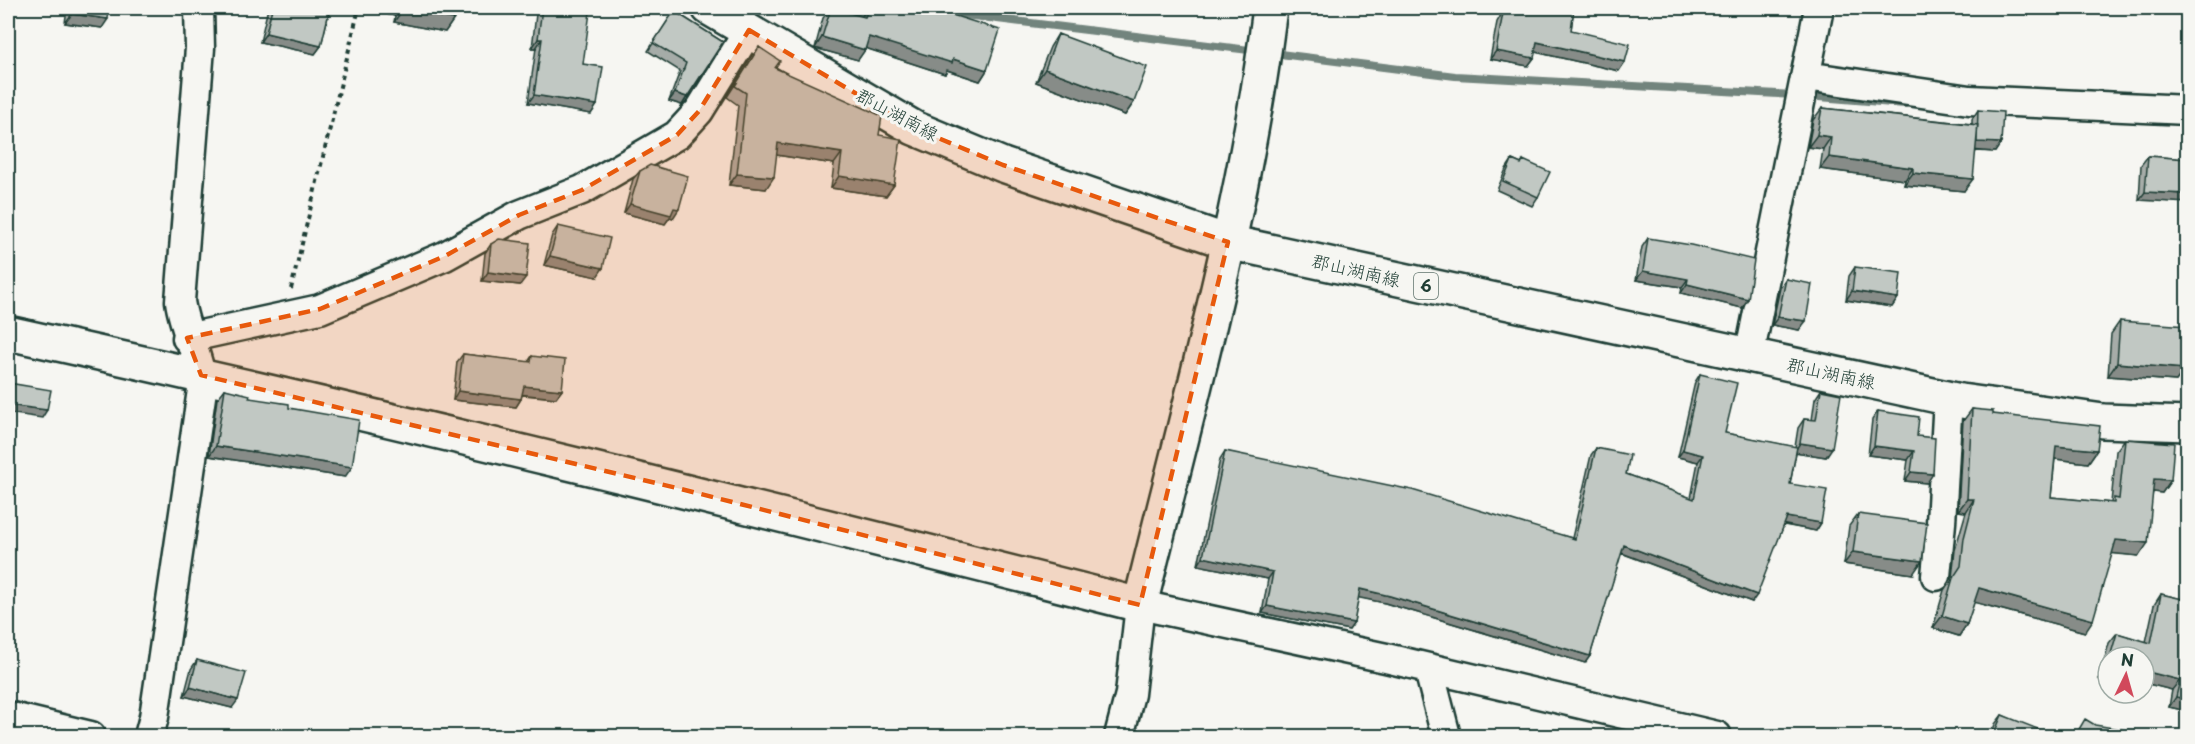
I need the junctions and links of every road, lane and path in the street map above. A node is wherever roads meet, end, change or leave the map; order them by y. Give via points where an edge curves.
1 (199, 8) edge
2 (358, 8) edge
3 (709, 8) edge
4 (1270, 8) edge
5 (1819, 8) edge
6 (749, 30) junction
7 (1806, 76) junction
8 (2187, 110) edge
9 (1228, 242) junction
10 (284, 316) junction
11 (8, 333) edge
12 (187, 338) junction
13 (1749, 357) junction
14 (201, 375) junction
15 (1948, 398) junction
16 (2187, 424) edge
17 (1936, 576) dead end
18 (1140, 605) junction
19 (1429, 670) junction
20 (8, 716) edge
21 (91, 736) edge
22 (149, 736) edge
23 (1119, 736) edge
24 (1446, 736) edge
25 (1717, 736) edge

1 - 12 street via 200,48 180,282
2 - 10 path
3 - 6 street, 郡山湖南線 / 6
4 - 9 street
5 - 7 street
6 - 9 street, 郡山湖南線 / 6 via 914,128 1003,165
6 - 10 street via 692,120 661,146 582,190 519,215 445,256 381,285 320,309
7 - 8 street via 1969,100
7 - 13 street
9 - 13 street, 郡山湖南線 / 6
9 - 18 street
10 - 12 street
11 - 14 street
12 - 14 street
13 - 15 street, 郡山湖南線 / 6
14 - 18 street via 677,488
14 - 22 street via 202,390
15 - 16 street, 郡山湖南線 / 6 via 2103,420
15 - 17 street
18 - 19 street
18 - 23 street via 1130,694
19 - 24 street
19 - 25 street
20 - 21 street

